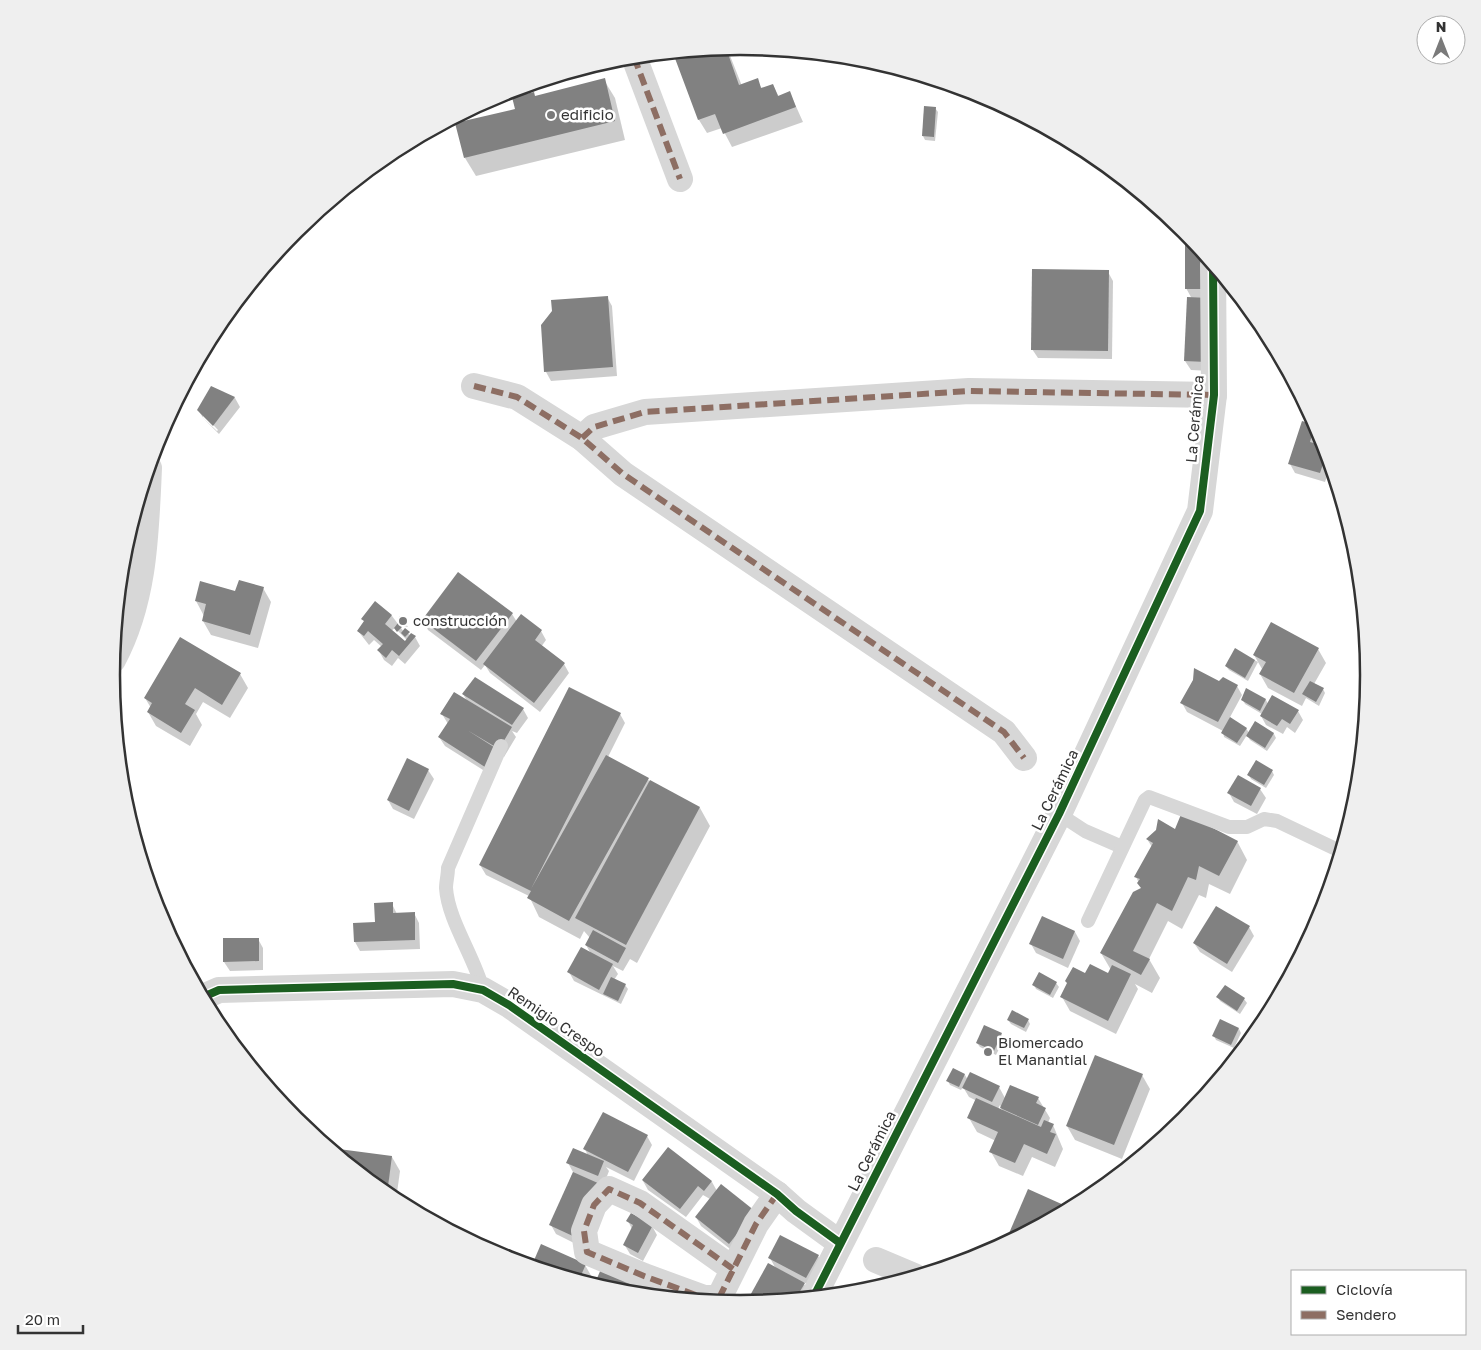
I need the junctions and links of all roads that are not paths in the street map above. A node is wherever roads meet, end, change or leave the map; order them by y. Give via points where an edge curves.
1 (637, 64) edge
2 (680, 179) dead end
3 (1213, 274) edge
4 (474, 386) dead end
5 (1214, 395) junction
6 (582, 438) junction
7 (147, 498) edge
8 (122, 640) edge
9 (501, 746) dead end
10 (1024, 758) dead end
11 (1059, 814) junction
12 (1122, 847) junction
13 (1335, 849) edge
14 (1088, 921) dead end
15 (483, 990) junction
16 (210, 994) edge
17 (777, 1194) junction
18 (840, 1243) junction
19 (876, 1260) dead end
20 (733, 1269) junction
21 (906, 1273) edge
22 (817, 1290) edge
23 (691, 1293) edge
24 (721, 1295) edge

1 - 2 street
3 - 5 street, La Cerámica
4 - 6 street via 517,397
5 - 6 street via 969,391 645,412 594,427
5 - 11 street, La Cerámica via 1200,511
6 - 10 street via 623,474 1004,732
7 - 8 street via 141,580
9 - 15 lane via 448,868 446,888
11 - 12 lane via 1085,832
11 - 18 street, La Cerámica
12 - 13 lane via 1145,800 1155,797 1229,827 1247,827 1264,819 1277,821
12 - 14 lane
15 - 16 street, Remigio Crespo via 453,984 219,990
15 - 17 street, Remigio Crespo
17 - 18 street, Remigio Crespo
17 - 20 street via 756,1224
18 - 22 street, La Cerámica
19 - 21 street
20 - 23 street via 640,1203 609,1189 594,1205 584,1232 587,1252
20 - 24 street

